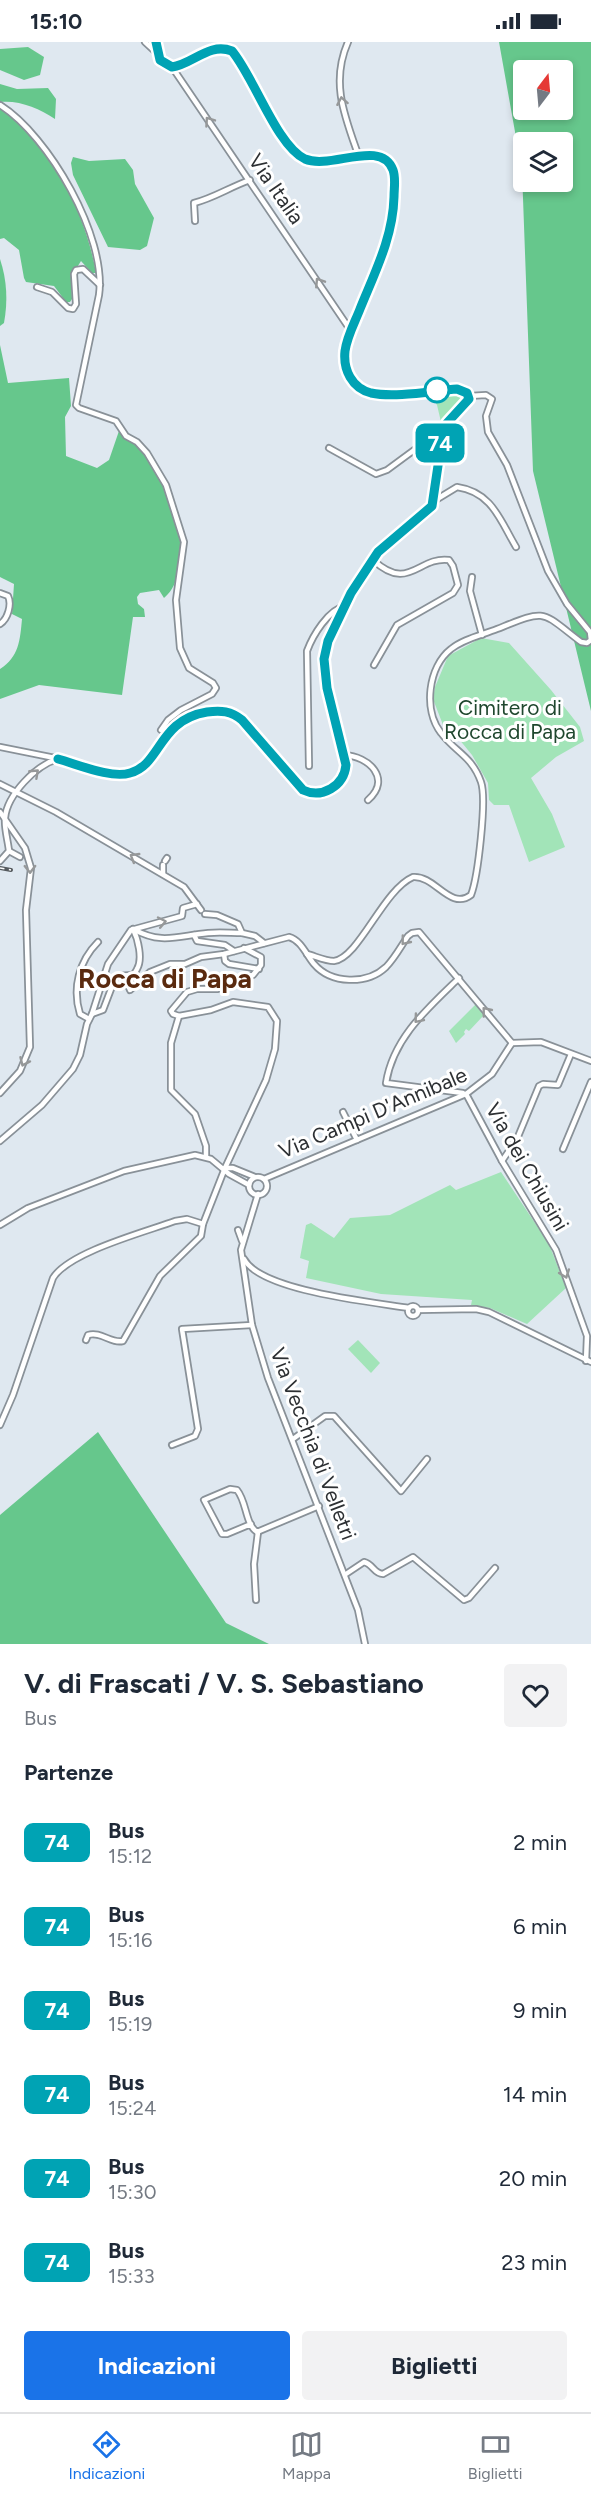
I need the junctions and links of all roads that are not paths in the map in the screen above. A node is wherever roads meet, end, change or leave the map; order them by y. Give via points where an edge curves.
1 (145, 42) edge
2 (156, 42) edge
3 (348, 42) edge
4 (158, 54) junction
5 (172, 67) junction
6 (0, 105) edge
7 (359, 157) junction
8 (250, 180) junction
9 (195, 221) dead end
10 (100, 285) junction
11 (37, 287) dead end
12 (351, 331) junction
13 (469, 396) junction
14 (439, 447) junction
15 (329, 448) dead end
16 (434, 501) junction
17 (516, 547) dead end
18 (373, 560) junction
19 (472, 578) dead end
20 (0, 593) edge
21 (345, 606) junction
22 (0, 624) edge
23 (482, 635) junction
24 (374, 665) dead end
25 (160, 730) dead end
26 (0, 747) edge
27 (344, 755) junction
28 (58, 759) junction
29 (309, 766) dead end
30 (0, 784) edge
31 (16, 793) junction
32 (368, 800) dead end
33 (0, 812) edge
34 (2, 819) edge
35 (9, 851) junction
36 (20, 857) dead end
37 (0, 861) edge
38 (165, 861) dead end
39 (162, 874) junction
40 (197, 904) junction
41 (133, 929) junction
42 (242, 933) junction
43 (194, 935) junction
44 (98, 942) dead end
45 (264, 943) junction
46 (244, 948) junction
47 (234, 951) junction
48 (224, 954) junction
49 (307, 954) junction
50 (259, 969) junction
51 (133, 975) junction
52 (459, 978) junction
53 (91, 1016) junction
54 (178, 1016) junction
55 (512, 1043) junction
56 (571, 1053) junction
57 (590, 1061) edge
58 (591, 1082) edge
59 (0, 1093) edge
60 (466, 1094) junction
61 (343, 1112) dead end
62 (357, 1140) junction
63 (0, 1141) edge
64 (563, 1149) dead end
65 (206, 1156) junction
66 (501, 1161) junction
67 (225, 1168) junction
68 (255, 1177) junction
69 (264, 1179) junction
70 (249, 1185) junction
71 (258, 1194) junction
72 (203, 1224) junction
73 (0, 1225) edge
74 (238, 1230) dead end
75 (242, 1242) junction
76 (242, 1254) junction
77 (252, 1325) junction
78 (86, 1340) dead end
79 (589, 1362) edge
80 (0, 1425) edge
81 (293, 1439) junction
82 (172, 1445) dead end
83 (427, 1459) dead end
84 (319, 1506) junction
85 (251, 1524) junction
86 (258, 1532) junction
87 (495, 1568) dead end
88 (345, 1574) junction
89 (256, 1600) dead end
90 (365, 1644) edge

1 - 4 street
2 - 4 main road
7 -> 3 street via 345,118 340,88 340,63
4 - 5 main road via 163,63
5 - 7 main road via 213,48 229,50 297,153 306,160 320,162
8 -> 5 street, Via Italia
6 - 10 street via 28,130 69,185 93,247
7 - 12 main road via 376,155 391,165 393,213 386,244
8 - 9 street via 194,203
12 -> 8 street, Via Italia
10 - 11 street via 86,270 76,270 76,304 70,309 52,292
10 - 25 street via 76,405 118,423 124,434 147,453 166,484 184,545 176,600 180,648 189,668 216,688 172,716
12 - 13 main road via 345,363 359,388 382,394 457,389
13 - 14 main road via 467,404 446,424
13 - 23 street via 486,395 492,399 486,416 488,432 507,465 550,573 591,638 589,643 581,642 552,619 540,615
14 - 15 street via 424,442 376,474
14 - 16 main road
16 - 17 street via 457,487 482,495
16 - 18 main road
18 - 21 main road
18 - 24 street via 396,574 447,560 453,566 458,585 453,593 398,625
19 - 23 street via 470,595
20 - 22 street via 10,601
21 - 27 main road via 324,659 328,694
21 - 29 street via 334,610 307,651
23 - 49 street via 445,655 433,680 430,698 438,729 470,760 483,788 471,895 453,899 428,880 411,878 380,909 348,955 334,961
26 - 28 street
27 - 28 main road via 346,770 338,783 323,793 308,792 298,786 242,720 220,711 182,721 145,765 132,773 115,774
27 - 32 street via 365,760 375,770 377,787
31 -> 28 street via 44,765
30 - 31 street
31 - 34 street
39 -> 31 street
33 - 34 street
34 - 35 street
34 -> 59 street via 25,848 31,866 26,910 30,1043 22,1069
35 - 36 street
35 - 37 street
38 - 39 street
39 - 40 street via 184,887
41 -> 40 street via 182,916 184,908
40 - 42 street via 203,912 238,924
41 - 43 street via 156,939
41 - 51 street via 139,961
41 - 53 street via 108,964
42 - 43 street
42 - 45 street
43 - 47 street via 198,941 225,945
44 - 53 street via 85,958 76,985 80,1014
45 - 46 street
45 - 49 street via 290,937
46 - 47 street
46 - 50 street via 259,956
47 - 48 street
48 - 50 street via 229,964
48 - 51 street via 170,964 155,970 130,990 127,984
52 -> 49 street via 418,932 409,935 384,969 361,978 331,977
50 - 54 street via 218,990 197,989 183,994 171,1011
51 - 53 street via 116,976 103,1010
55 -> 52 street
52 -> 60 street via 406,1033 386,1083
53 - 63 street via 80,1055 62,1085
54 - 65 street via 172,1038 171,1090 195,1114
54 - 67 street via 236,1002 266,1006 277,1023 266,1080
55 - 56 street via 538,1042
55 - 60 street, Via Campi D'Annibale via 492,1074
56 - 57 street
56 - 66 street via 558,1085 539,1086 517,1139
58 - 64 street
60 - 62 street, Via Campi D'Annibale
60 - 66 street, Via dei Chiusini
61 - 62 street
62 - 69 street, Via Campi D'Annibale
65 - 67 street
65 - 73 street via 124,1171 28,1208
66 -> 79 street, Via dei Chiusini via 558,1256 587,1336
67 - 68 street
67 - 70 street
67 - 72 street
68 - 69 street
68 - 70 street
69 - 71 street via 266,1188
70 - 71 street
71 - 75 street
72 - 78 street via 201,1236 160,1276 123,1341 94,1334
72 - 80 street via 187,1219 175,1221 94,1250 60,1268
74 - 75 street
75 - 76 street, Via Vecchia di Velletri
76 - 77 street, Via Vecchia di Velletri
76 - 79 street via 254,1271 283,1285 413,1306 418,1310 489,1312
77 - 81 street, Via Vecchia di Velletri
77 - 82 street via 182,1329 198,1429 196,1435
81 - 83 street via 325,1416 334,1416 401,1491
81 - 84 street, Via Vecchia di Velletri
84 - 86 street
84 - 88 street, Via Vecchia di Velletri
85 - 85 street via 236,1489 204,1500 222,1534
85 - 86 street
86 - 89 street via 254,1564
87 - 88 street via 464,1600 413,1557 383,1574 364,1562
88 - 90 street, Via Vecchia di Velletri via 360,1615

